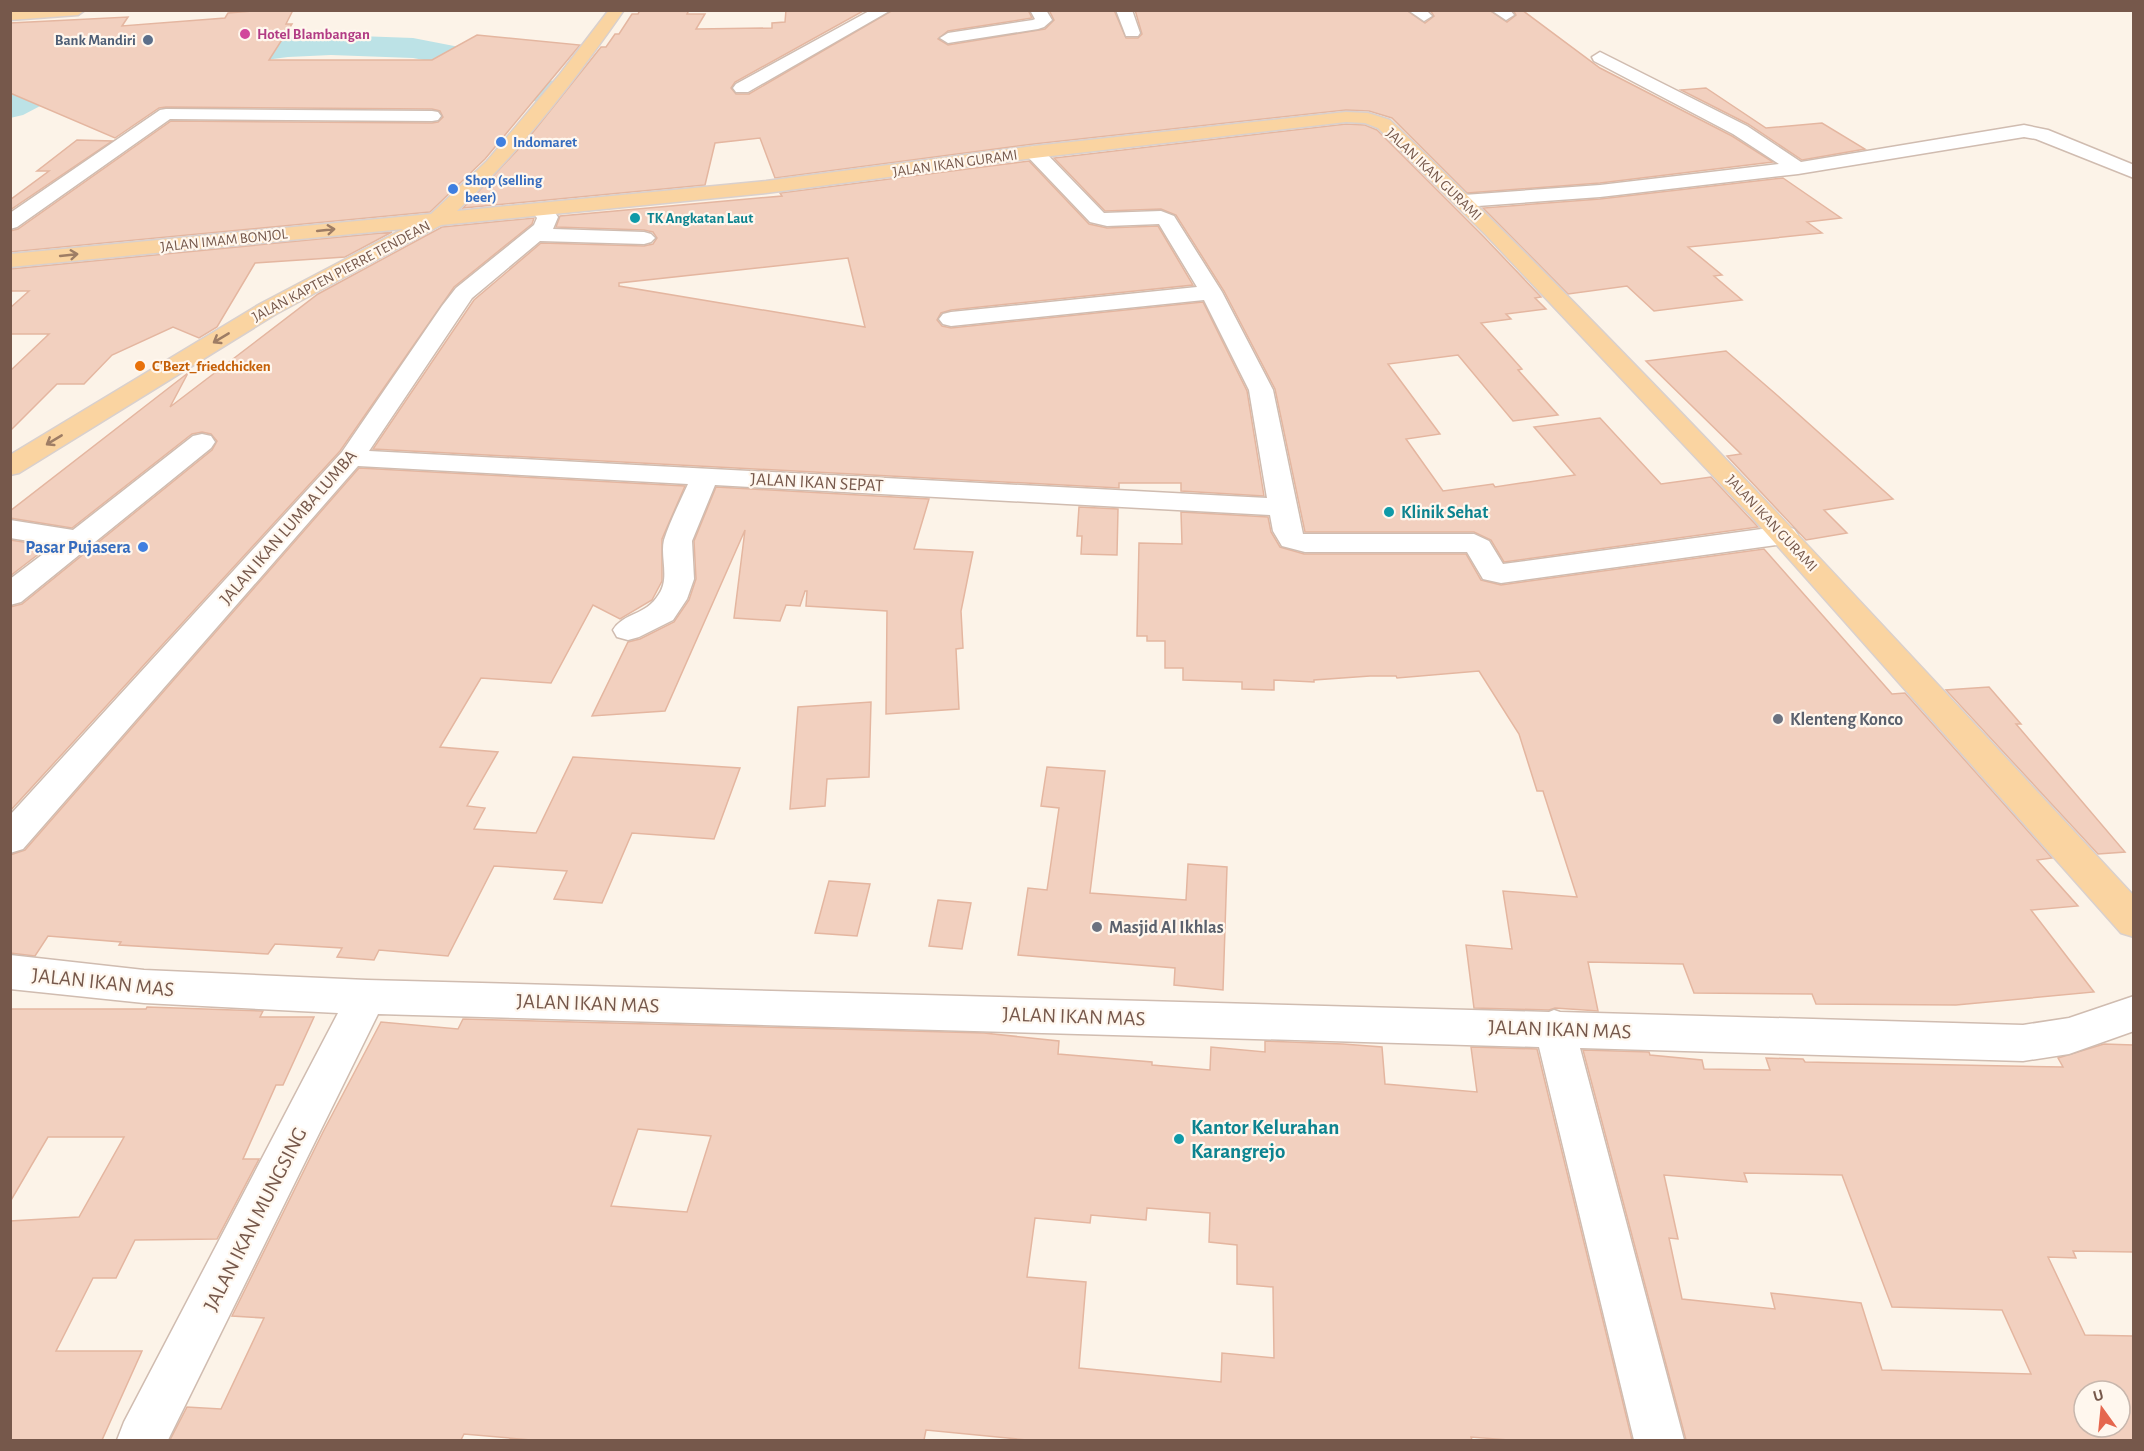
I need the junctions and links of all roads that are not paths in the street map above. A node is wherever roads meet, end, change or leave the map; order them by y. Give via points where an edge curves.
1 (78, 10) edge
2 (617, 10) edge
3 (884, 10) edge
4 (1038, 10) edge
5 (1124, 10) edge
6 (10, 15) edge
7 (1132, 33) dead end
8 (948, 38) dead end
9 (1600, 57) dead end
10 (742, 88) dead end
11 (432, 116) dead end
12 (1034, 152) junction
13 (1798, 168) junction
14 (2133, 172) edge
15 (1464, 201) junction
16 (437, 219) junction
17 (10, 223) edge
18 (538, 223) junction
19 (644, 238) dead end
20 (10, 261) edge
21 (1211, 292) junction
22 (951, 320) dead end
23 (202, 442) dead end
24 (351, 458) junction
25 (11, 466) edge
26 (705, 476) junction
27 (1283, 507) junction
28 (10, 529) edge
29 (1784, 535) junction
30 (79, 540) junction
31 (10, 596) edge
32 (628, 630) dead end
33 (10, 839) edge
34 (2133, 922) edge
35 (10, 972) edge
36 (367, 997) junction
37 (2133, 1013) edge
38 (1554, 1028) junction
39 (142, 1440) edge
40 (1659, 1440) edge

1 - 6 main road
2 - 16 main road, JALAN KAPTEN PIERRE TENDEAN via 494,165
3 - 10 street
4 - 8 street via 1044,20 1038,24
5 - 7 street
9 - 13 street via 1740,130
11 - 17 street via 166,114
12 - 15 main road, JALAN IKAN GURAMI via 1346,117 1368,118 1384,124
12 - 18 main road, JALAN IKAN GURAMI via 766,187
12 - 21 street via 1100,220 1165,217
13 - 14 street via 2028,131
13 - 15 street via 1600,191
15 - 29 main road, JALAN IKAN GURAMI
16 - 18 main road, JALAN IKAN GURAMI
20 -> 16 main road, JALAN IMAM BONJOL
16 -> 25 main road, JALAN KAPTEN PIERRE TENDEAN via 268,309
18 - 19 street
18 - 24 street, JALAN IKAN LUMBA LUMBA via 464,293
21 - 22 street
21 - 27 street via 1261,390
23 - 30 street
24 - 26 street, JALAN IKAN SEPAT
24 - 33 street, JALAN IKAN LUMBA LUMBA
26 - 27 street, JALAN IKAN SEPAT
26 - 32 street via 678,541 676,592 662,613
27 - 29 street via 1292,540 1474,543 1497,574
28 - 30 street
29 - 34 main road, JALAN IKAN GURAMI
30 - 31 street
35 - 36 street, JALAN IKAN MAS via 153,988
36 - 38 street, JALAN IKAN MAS
36 - 39 street, JALAN IKAN MUNGSING
37 - 38 street, JALAN IKAN MAS via 2069,1036 2023,1043
38 - 40 street

